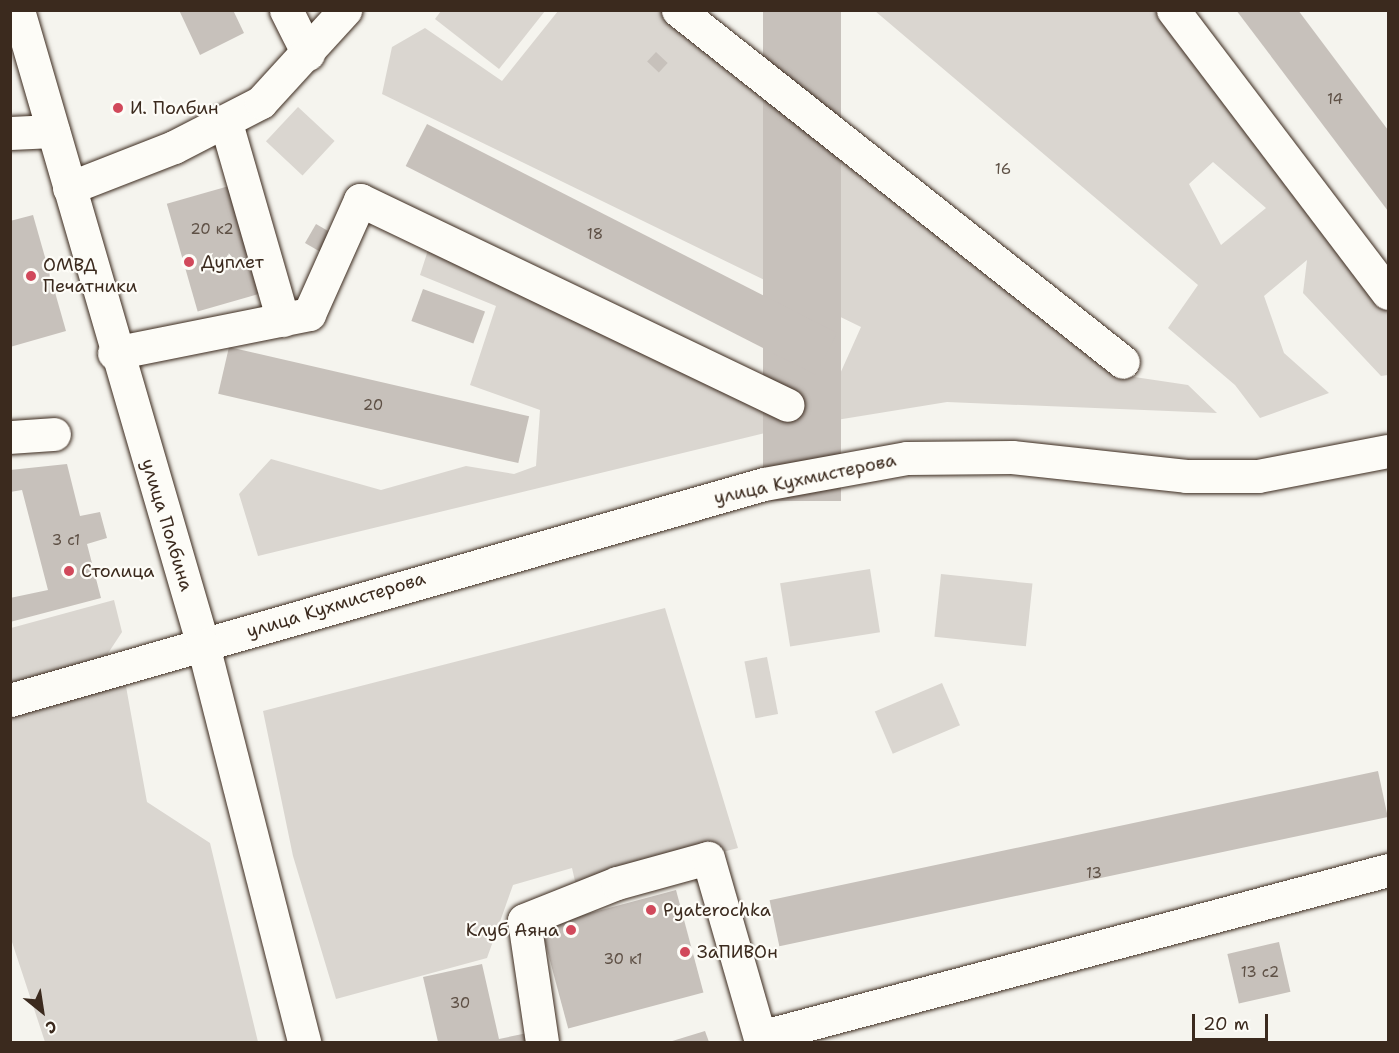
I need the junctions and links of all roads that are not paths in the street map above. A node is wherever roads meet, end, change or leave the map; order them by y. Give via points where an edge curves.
1 (18, 10) edge
2 (286, 10) edge
3 (345, 10) edge
4 (678, 10) edge
5 (1173, 10) edge
6 (308, 54) junction
7 (226, 123) junction
8 (53, 131) junction
9 (10, 134) edge
10 (69, 188) junction
11 (1389, 293) edge
12 (282, 320) junction
13 (114, 353) junction
14 (1123, 362) dead end
15 (787, 405) dead end
16 (54, 434) dead end
17 (10, 437) edge
18 (1389, 451) edge
19 (202, 645) junction
20 (10, 700) edge
21 (1389, 870) edge
22 (761, 1040) edge
23 (304, 1042) edge
24 (542, 1042) edge

1 - 8 street, улица Полбина
2 - 6 street
3 - 6 street
4 - 14 street
5 - 11 street
6 - 7 street via 261,102
7 - 10 street via 116,173
7 - 12 street
8 - 9 street
8 - 10 street, улица Полбина
10 - 13 street, улица Полбина
12 - 13 street
12 - 15 street via 309,314 360,200
13 - 19 street, улица Полбина
16 - 17 street
18 - 19 street, улица Кухмистерова via 1258,476 1186,476 1012,457 907,458 741,490
19 - 20 street, улица Кухмистерова
19 - 23 street, улица Полбина
21 - 22 street
22 - 24 street via 708,858 617,883 524,920

